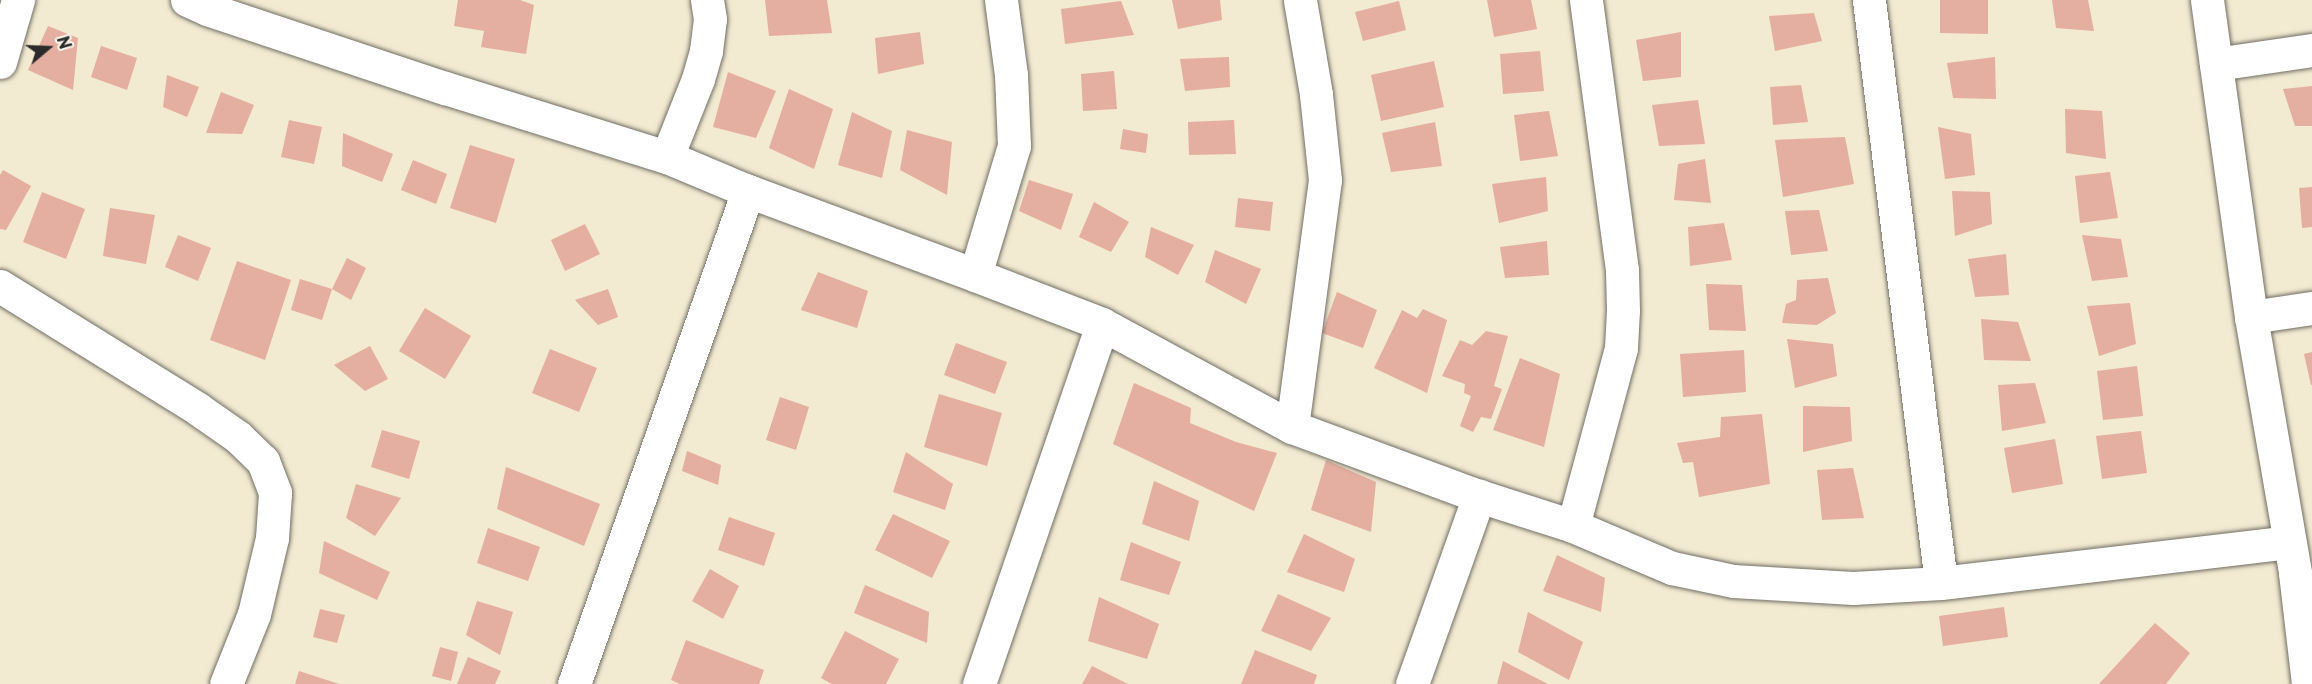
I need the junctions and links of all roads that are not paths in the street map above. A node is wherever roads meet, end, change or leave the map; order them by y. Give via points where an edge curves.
1 (18, 0) edge
2 (187, 0) edge
3 (707, 0) edge
4 (1001, 0) edge
5 (1300, 0) edge
6 (1586, 0) edge
7 (1869, 0) edge
8 (2207, 0) edge
9 (2312, 50) edge
10 (0, 62) edge
11 (2216, 64) junction
12 (667, 157) junction
13 (748, 191) junction
14 (975, 275) junction
15 (0, 286) edge
16 (2312, 308) edge
17 (2251, 317) junction
18 (1102, 324) junction
19 (1292, 427) junction
20 (1479, 496) junction
21 (1572, 526) junction
22 (2289, 542) junction
23 (2303, 572) edge
24 (1941, 583) junction
25 (226, 684) edge
26 (574, 684) edge
27 (979, 684) edge
28 (1412, 684) edge
29 (2308, 684) edge

1 - 10 street
2 - 12 street via 445,88
3 - 12 street via 710,19 706,51
4 - 14 street via 1012,85 1014,146
5 - 19 street via 1325,180
6 - 21 street via 1623,270 1623,312 1621,348
7 - 24 street
8 - 11 street
9 - 11 street
11 - 17 street
12 - 13 street
13 - 14 street
13 - 26 street
14 - 18 street
15 - 25 street via 198,409 238,437 263,461 274,493 272,538 254,614
16 - 17 street
17 - 22 street
18 - 19 street
18 - 27 street
19 - 20 street
20 - 21 street
20 - 28 street
21 - 24 street via 1672,568 1733,581 1853,588
22 - 23 street
22 - 24 street
23 - 29 street

